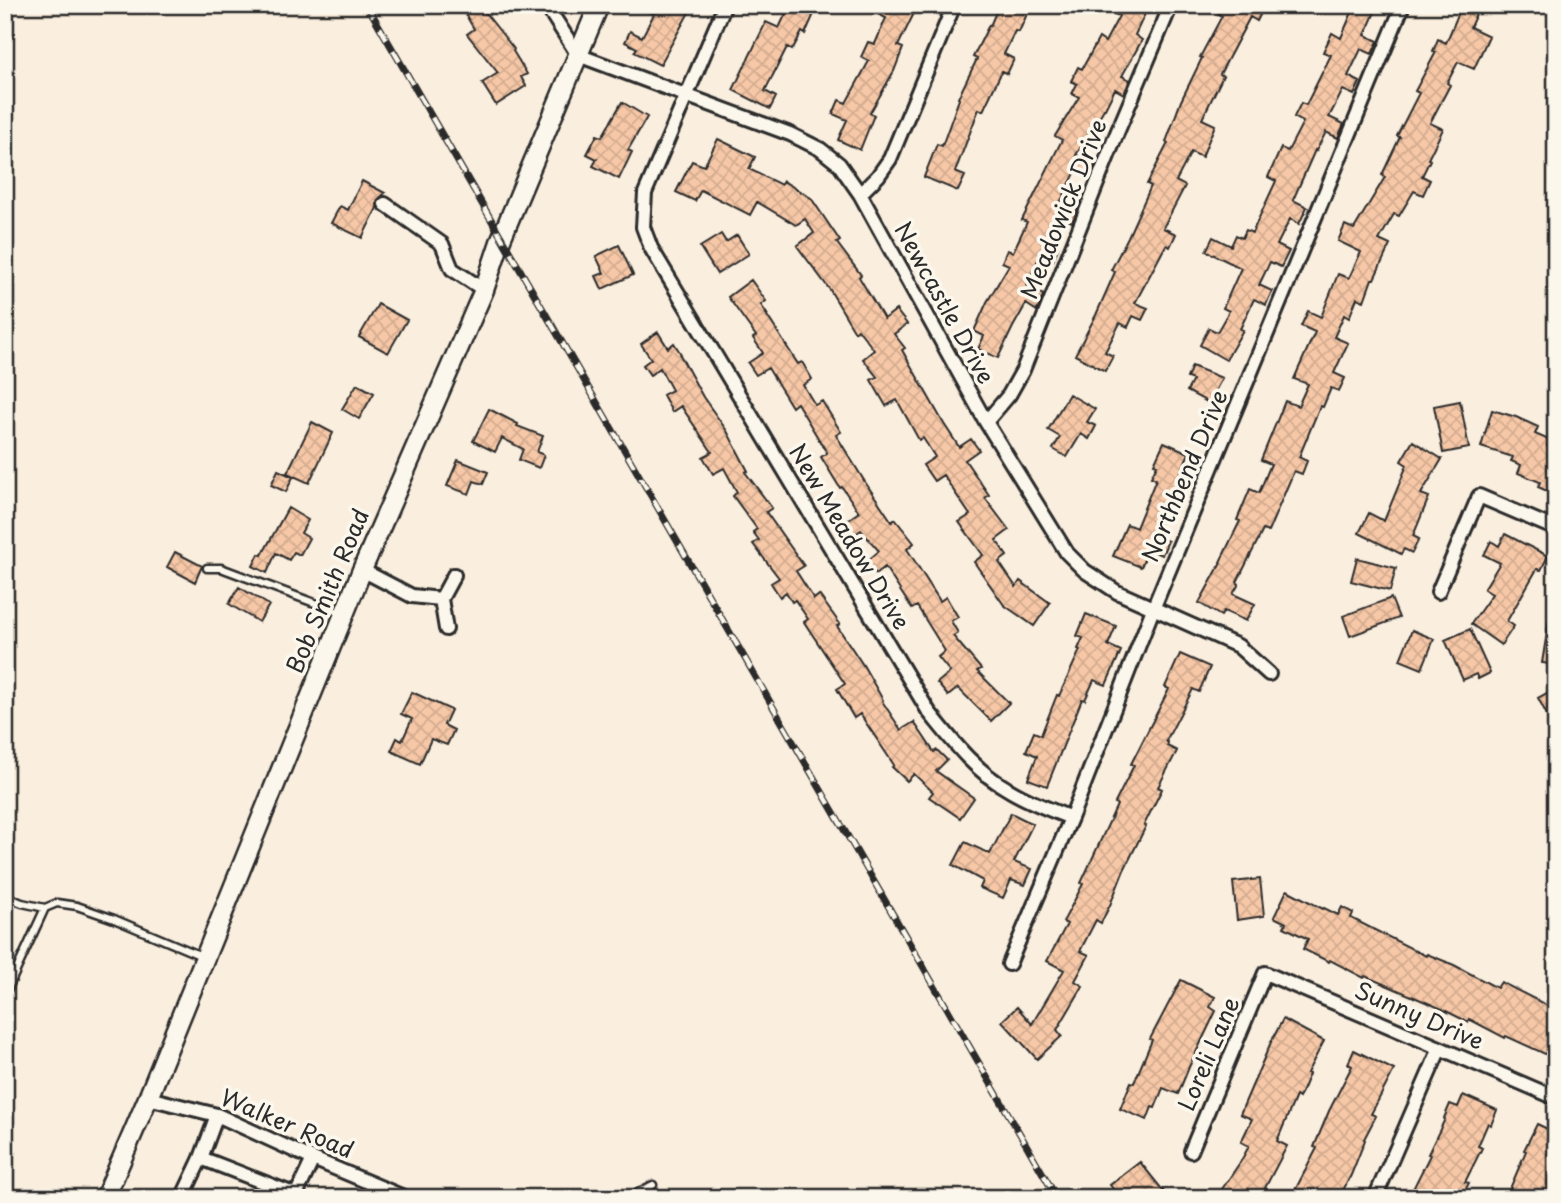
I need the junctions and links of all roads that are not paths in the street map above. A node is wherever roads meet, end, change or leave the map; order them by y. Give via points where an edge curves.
1 (546, 5) edge
2 (599, 5) edge
3 (725, 5) edge
4 (954, 5) edge
5 (1171, 5) edge
6 (1403, 5) edge
7 (578, 55) junction
8 (687, 95) junction
9 (860, 194) junction
10 (385, 204) dead end
11 (484, 290) junction
12 (986, 422) junction
13 (1556, 529) edge
14 (207, 568) dead end
15 (362, 570) junction
16 (454, 575) dead end
17 (1437, 592) dead end
18 (441, 599) junction
19 (1153, 609) junction
20 (344, 614) junction
21 (446, 629) dead end
22 (1269, 674) dead end
23 (1071, 818) junction
24 (5, 896) edge
25 (45, 908) junction
26 (205, 958) junction
27 (1009, 964) dead end
28 (1265, 973) joint
29 (5, 995) edge
30 (1440, 1048) junction
31 (148, 1098) junction
32 (1556, 1098) edge
33 (216, 1115) junction
34 (1191, 1151) dead end
35 (201, 1158) junction
36 (313, 1159) junction
37 (653, 1185) dead end
38 (105, 1198) edge
39 (182, 1198) edge
40 (406, 1198) edge
41 (632, 1198) edge
42 (1376, 1198) edge

1 - 7 street
2 - 7 street, Bob Smith Road
3 - 8 street
4 - 9 street via 890,159
5 - 12 street, Meadowick Drive via 1023,370
6 - 19 street, Northbend Drive
7 - 8 street, Newcastle Drive
7 - 11 street, Bob Smith Road
8 - 9 street, Newcastle Drive via 820,149 839,163
8 - 23 street, New Meadow Drive via 645,192 643,226 651,248 929,712 987,775
9 - 12 street, Newcastle Drive
10 - 11 street via 442,244 452,269
11 - 15 street, Bob Smith Road
12 - 19 street, Newcastle Drive via 1067,553 1117,592
13 - 17 street via 1479,496
14 - 20 lane via 221,568
15 - 18 street via 412,596
15 - 20 street, Bob Smith Road
16 - 18 street
18 - 21 street
19 - 22 street, Newcastle Drive via 1238,646
19 - 23 street, Northbend Drive
20 - 26 street, Bob Smith Road
23 - 27 street, Northbend Drive
24 - 25 lane
25 - 26 lane via 57,903 77,906
25 - 29 lane
26 - 31 street, Bob Smith Road
28 - 30 street, Sunny Drive
28 - 34 street, Loreli Lane
30 - 32 street, Sunny Drive
30 - 42 street
31 - 33 street, Walker Road
31 - 38 street, Bob Smith Road
33 - 35 street
33 - 36 street, Walker Road
35 - 36 street via 296,1195
35 - 39 street
36 - 40 street, Walker Road
37 - 41 lane

